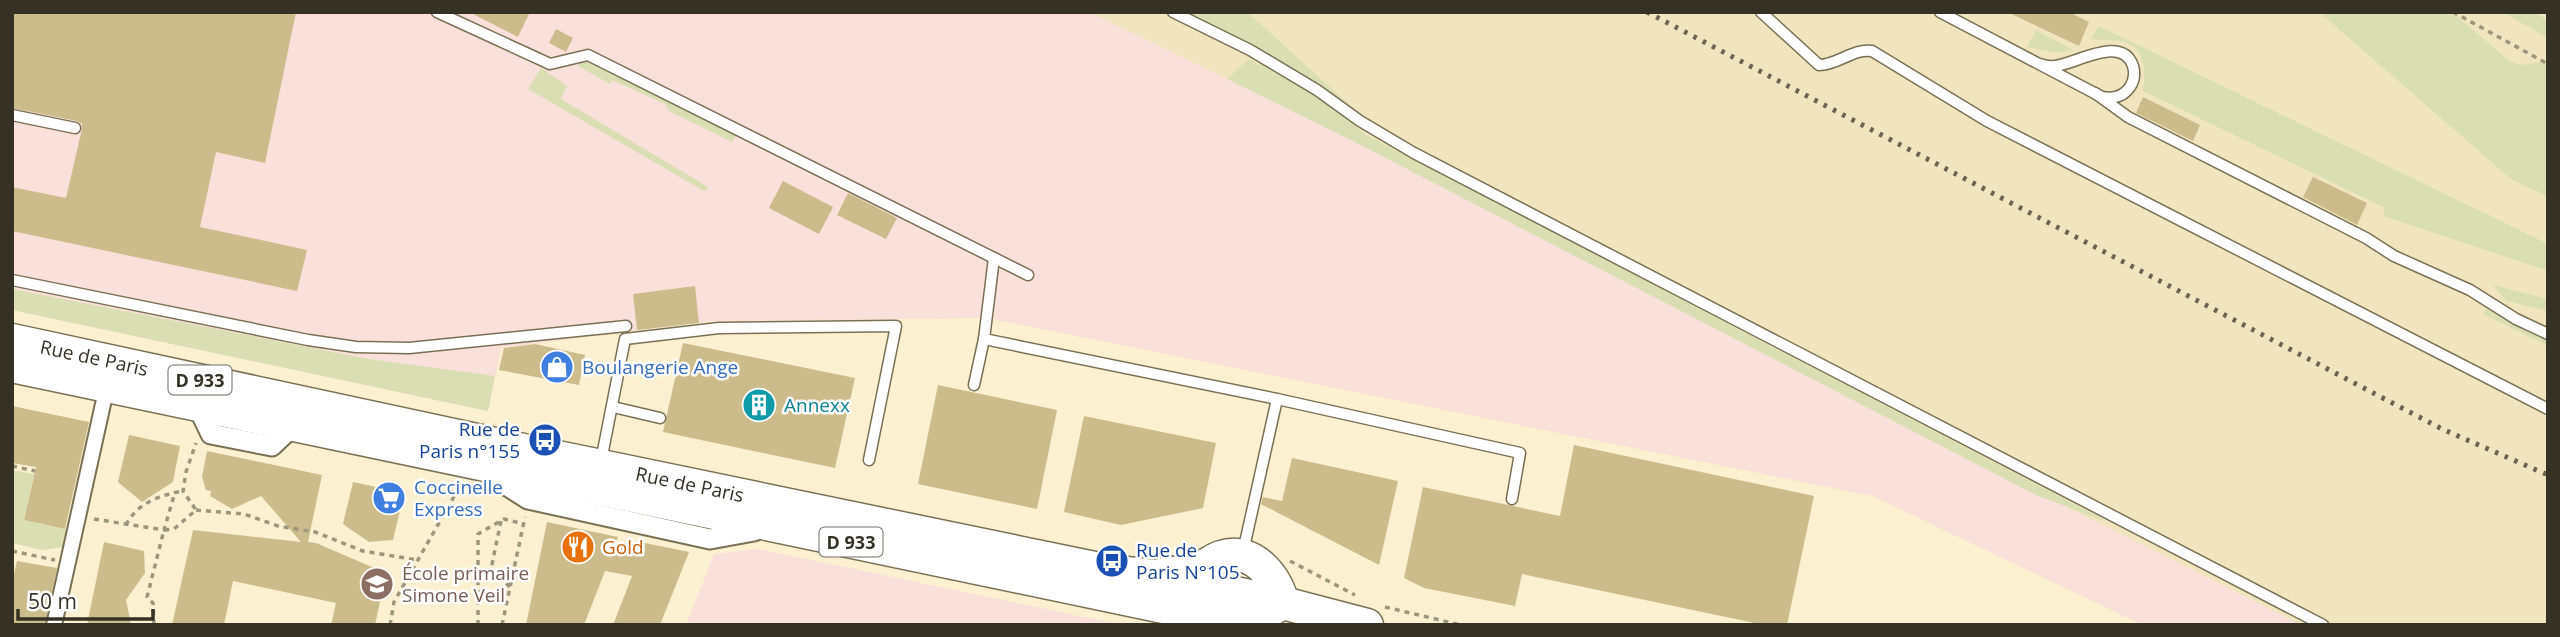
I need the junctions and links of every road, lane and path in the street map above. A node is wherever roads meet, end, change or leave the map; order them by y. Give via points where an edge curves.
1 (437, 12) edge
2 (1173, 12) edge
3 (1761, 12) edge
4 (1940, 12) edge
5 (2453, 12) edge
6 (2039, 64) junction
7 (2548, 64) edge
8 (2095, 93) junction
9 (12, 115) edge
10 (75, 128) dead end
11 (994, 258) junction
12 (1028, 275) dead end
13 (12, 280) edge
14 (626, 326) dead end
15 (2548, 334) edge
16 (984, 339) junction
17 (12, 340) edge
18 (12, 366) edge
19 (974, 385) dead end
20 (107, 386) junction
21 (1277, 399) junction
22 (613, 407) junction
23 (2548, 409) edge
24 (660, 418) dead end
25 (195, 449) dead end
26 (869, 460) dead end
27 (600, 465) junction
28 (12, 466) edge
29 (509, 470) junction
30 (35, 471) dead end
31 (470, 488) dead end
32 (183, 491) junction
33 (175, 492) junction
34 (528, 499) junction
35 (1512, 499) dead end
36 (196, 510) junction
37 (78, 515) junction
38 (501, 521) junction
39 (524, 524) junction
40 (126, 525) junction
41 (164, 530) junction
42 (754, 531) dead end
43 (12, 551) edge
44 (1242, 555) junction
45 (1286, 559) dead end
46 (417, 560) junction
47 (68, 562) junction
48 (1153, 576) junction
49 (510, 587) junction
50 (1123, 598) junction
51 (1283, 604) junction
52 (1369, 609) edge
53 (54, 625) edge
54 (154, 625) edge
55 (390, 625) edge
56 (478, 625) edge
57 (502, 625) edge
58 (1249, 625) edge
59 (1461, 625) edge
60 (2323, 625) edge

1 - 11 lane via 550,64 588,55
2 - 60 lane via 1250,50 1414,153
3 - 23 lane via 1819,65 1863,49 1872,51 1987,121
4 - 6 lane
5 - 7 path
6 - 8 lane
6 - 8 lane via 2057,66 2109,51 2124,55 2133,67 2129,89 2109,98
8 - 15 lane via 2128,117
9 - 10 lane
11 - 12 lane
11 - 16 lane
13 - 14 lane via 356,347 409,348
16 - 19 lane
16 - 21 lane
17 - 27 main road, Rue de Paris / D 933
18 - 20 main road, Rue de Paris / D 933
20 - 29 main road, Rue de Paris / D 933
20 - 37 street
21 - 35 lane via 1520,453
21 - 44 lane
22 - 24 lane
22 - 26 lane via 625,339 719,328 896,326
22 - 27 lane
25 - 32 path
27 - 48 main road, Rue de Paris / D 933 via 1110,571
28 - 30 path
29 - 34 street via 506,485
29 - 50 main road, Rue de Paris / D 933
31 - 46 path via 458,485
32 - 33 path
32 - 36 path
33 - 40 path via 155,497 131,515
33 - 41 path
34 - 39 path
34 - 42 street via 710,539
36 - 41 path via 174,529
36 - 46 path via 244,514 363,551
37 - 40 path
37 - 47 street
38 - 39 path
38 - 49 path via 491,569
38 - 56 path via 478,534
39 - 49 path
40 - 41 path
41 - 54 path via 147,597 153,603
43 - 47 path
44 - 48 main road via 1222,556 1200,568
44 - 51 main road via 1261,565 1278,584
45 - 52 path
46 - 55 path via 394,602
47 - 53 street
48 - 51 main road, Rue de Paris / D 933
49 - 57 path
50 - 51 main road via 1180,595 1266,612
50 - 58 main road, Rue de Paris / D 933
51 - 52 main road, Rue de Paris / D 933
52 - 59 path

